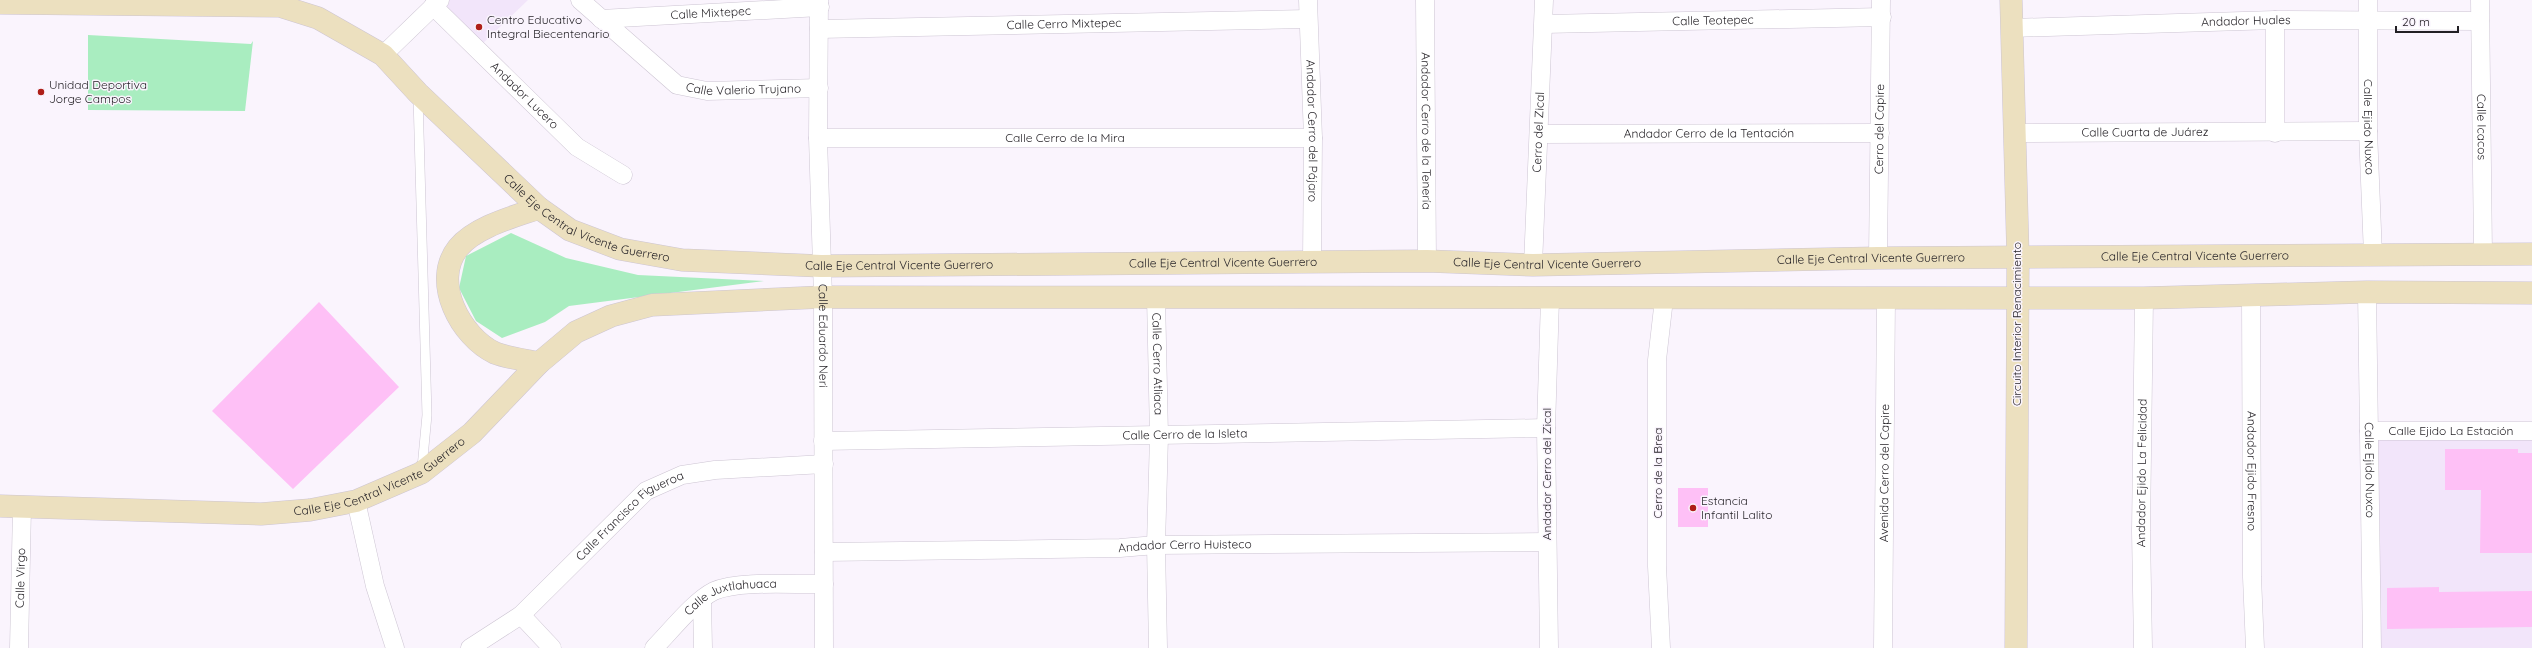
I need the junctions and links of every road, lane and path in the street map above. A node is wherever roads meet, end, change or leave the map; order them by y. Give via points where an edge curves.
1 (580, 0) edge
2 (1308, 0) edge
3 (1425, 0) edge
4 (1544, 0) edge
5 (2012, 0) edge
6 (2368, 0) edge
7 (2480, 0) edge
8 (0, 3) edge
9 (282, 3) edge
10 (437, 3) edge
11 (820, 4) edge
12 (1882, 9) edge
13 (601, 19) junction
14 (1308, 19) junction
15 (2275, 20) junction
16 (2367, 20) junction
17 (2480, 21) junction
18 (1544, 24) junction
19 (2012, 28) junction
20 (820, 29) junction
21 (383, 55) junction
22 (819, 88) junction
23 (418, 93) junction
24 (2368, 131) junction
25 (1880, 133) junction
26 (2015, 133) junction
27 (2275, 133) junction
28 (1539, 134) junction
29 (818, 138) junction
30 (1313, 138) junction
31 (623, 175) dead end
32 (539, 208) junction
33 (2483, 253) junction
34 (2532, 254) edge
35 (2373, 255) junction
36 (2018, 257) junction
37 (1878, 258) junction
38 (1427, 261) junction
39 (1312, 262) junction
40 (1533, 265) junction
41 (821, 266) junction
42 (2367, 292) junction
43 (2532, 293) edge
44 (2251, 295) junction
45 (823, 297) junction
46 (1156, 297) junction
47 (1886, 298) junction
48 (2018, 298) junction
49 (2144, 298) junction
50 (1550, 299) junction
51 (1664, 299) junction
52 (539, 363) junction
53 (1546, 428) junction
54 (2369, 431) junction
55 (2532, 431) edge
56 (1159, 436) junction
57 (823, 441) junction
58 (824, 464) junction
59 (421, 473) junction
60 (356, 501) junction
61 (0, 506) edge
62 (22, 508) junction
63 (1546, 542) junction
64 (1156, 545) junction
65 (824, 552) junction
66 (824, 584) junction
67 (702, 600) junction
68 (521, 616) junction
69 (19, 648) edge
70 (395, 648) edge
71 (470, 648) edge
72 (552, 648) edge
73 (654, 648) edge
74 (703, 648) edge
75 (824, 648) edge
76 (1158, 648) edge
77 (1549, 648) edge
78 (1661, 648) edge
79 (1883, 648) edge
80 (2016, 648) edge
81 (2142, 648) edge
82 (2255, 648) edge
83 (2372, 648) edge

1 - 13 street, Calle Valerio Trujano
2 - 14 street, Andador Cerro del Pájaro
3 - 38 street, Andador Cerro de la Tenería
4 - 18 street, Cerro del Zical
5 - 19 main road, Circuito Interior Renacimiento
6 - 16 street, Calle Ejido Nuxco
7 - 17 street, Calle Icacos
8 - 9 main road, Calle Eje Central Vicente Guerrero
9 - 21 main road, Calle Eje Central Vicente Guerrero via 318,18
10 - 21 street
10 - 31 street, Andador Lucero via 576,147
11 - 13 street, Calle Mixtepec
11 - 20 street, Calle Eduardo Neri
12 - 18 street, Calle Teotepec
12 - 25 street, Cerro del Capire
13 - 22 street, Calle Valerio Trujano via 677,85 707,91
14 - 20 street, Calle Cerro Mixtepec
14 - 30 street, Andador Cerro del Pájaro
15 - 16 street, Andador Huales
15 - 19 street, Andador Huales
15 - 27 street
16 - 17 street, Andador Huales
16 - 24 street, Calle Ejido Nuxco
17 - 33 street, Calle Icacos
18 - 28 street, Cerro del Zical
19 - 26 main road, Circuito Interior Renacimiento
20 - 22 street, Calle Eduardo Neri
21 - 23 main road, Calle Eje Central Vicente Guerrero
22 - 29 street, Calle Eduardo Neri
23 - 32 main road, Calle Eje Central Vicente Guerrero
23 - 59 lane via 428,415
24 - 27 street, Calle Cuarta de Juárez
24 - 35 street, Calle Ejido Nuxco
25 - 28 street, Andador Cerro de la Tentación
25 - 37 street, Cerro del Capire
26 - 27 street, Calle Cuarta de Juárez
26 - 36 main road, Circuito Interior Renacimiento
28 - 40 street, Cerro del Zical
29 - 30 street, Calle Cerro de la Mira
29 - 41 street, Calle Eduardo Neri
30 - 39 street, Andador Cerro del Pájaro
32 - 41 main road, Calle Eje Central Vicente Guerrero via 570,230 620,249 682,260
32 - 52 main road via 487,226 458,248 450,267 448,292 452,307 474,338 495,353
33 - 34 main road, Calle Eje Central Vicente Guerrero
33 - 35 main road, Calle Eje Central Vicente Guerrero
35 - 36 main road, Calle Eje Central Vicente Guerrero
36 - 37 main road, Calle Eje Central Vicente Guerrero
36 - 48 main road, Circuito Interior Renacimiento
37 - 40 main road, Calle Eje Central Vicente Guerrero
38 - 39 main road, Calle Eje Central Vicente Guerrero
38 - 40 main road, Calle Eje Central Vicente Guerrero
39 - 41 main road, Calle Eje Central Vicente Guerrero
41 - 45 street, Calle Eduardo Neri
42 - 43 main road, Calle Eje Central Vicente Guerrero
42 - 44 main road, Calle Eje Central Vicente Guerrero
42 - 54 street, Calle Ejido Nuxco
44 - 49 main road, Calle Eje Central Vicente Guerrero
44 - 82 street, Andador Ejido Fresno via 2252,577
45 - 46 main road, Calle Eje Central Vicente Guerrero
45 - 52 main road, Calle Eje Central Vicente Guerrero via 652,305 611,316 576,332
45 - 57 street, Calle Eduardo Neri
46 - 50 main road, Calle Eje Central Vicente Guerrero
46 - 56 street, Calle Cerro Atliaca
47 - 48 main road, Calle Eje Central Vicente Guerrero
47 - 51 main road, Calle Eje Central Vicente Guerrero
47 - 79 street, Avenida Cerro del Capire
48 - 49 main road, Calle Eje Central Vicente Guerrero
48 - 80 main road, Circuito Interior Renacimiento
49 - 81 street, Andador Ejido La Felicidad
50 - 51 main road, Calle Eje Central Vicente Guerrero
50 - 53 street, Andador Cerro del Zical
51 - 78 street, Cerro de la Brea via 1657,360 1657,566
52 - 59 main road, Calle Eje Central Vicente Guerrero via 472,433
53 - 56 street, Calle Cerro de la Isleta
53 - 63 street, Andador Cerro del Zical
54 - 55 street, Calle Ejido La Estación
54 - 83 street, Calle Ejido Nuxco
56 - 57 street, Calle Cerro de la Isleta
56 - 64 street, Calle Cerro Atliaca
57 - 58 street, Calle Eduardo Neri
58 - 65 street, Calle Eduardo Neri
58 - 68 street, Calle Francisco Figueroa via 682,475 646,492
59 - 60 main road, Calle Eje Central Vicente Guerrero
60 - 62 main road, Calle Eje Central Vicente Guerrero via 310,510 261,514
60 - 70 street via 375,586
61 - 62 main road, Calle Eje Central Vicente Guerrero
62 - 69 street, Calle Virgo
63 - 64 street, Andador Cerro Huisteco
63 - 77 street, Andador Cerro del Zical
64 - 65 street, Andador Cerro Huisteco via 1120,548
64 - 76 street, Calle Cerro Atliaca
65 - 66 street, Calle Eduardo Neri
66 - 67 street, Calle Juxtlahuaca via 732,586 714,591
66 - 75 street, Calle Eduardo Neri
67 - 73 street, Calle Juxtlahuaca
67 - 74 street
68 - 71 street, Calle Francisco Figueroa
68 - 72 street

